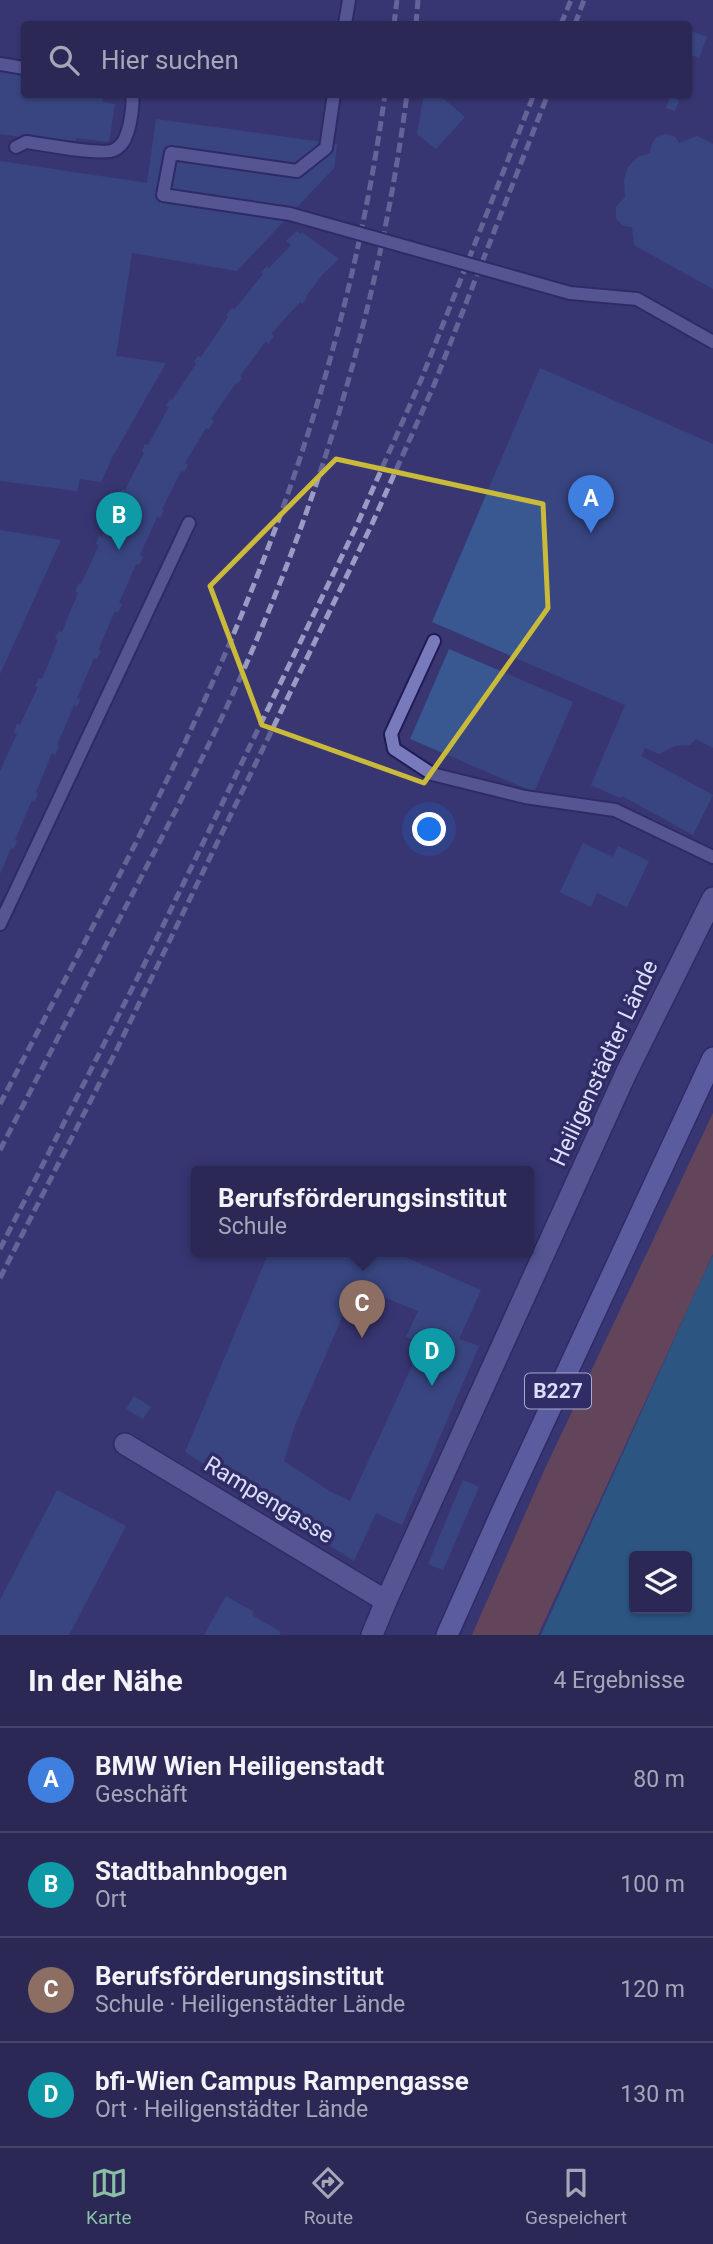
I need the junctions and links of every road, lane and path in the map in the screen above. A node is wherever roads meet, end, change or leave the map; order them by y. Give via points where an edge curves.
1 (349, 0) edge
2 (346, 21) edge
3 (0, 64) edge
4 (21, 68) edge
5 (133, 98) edge
6 (333, 98) edge
7 (16, 147) dead end
8 (713, 342) edge
9 (189, 523) dead end
10 (434, 641) dead end
11 (713, 858) edge
12 (713, 898) edge
13 (0, 924) edge
14 (713, 1058) edge
15 (125, 1444) dead end
16 (386, 1601) junction
17 (372, 1635) edge
18 (447, 1635) edge

1 - 2 lane
3 - 4 lane
5 - 7 lane via 128,132 123,144 112,151 26,142
6 - 8 lane, bridge via 326,148 297,172 171,153 163,195 289,214 570,293 637,299
9 - 13 lane
10 - 11 lane via 391,734 394,749 432,774 525,797 615,810
12 - 16 street, Heiligenstädter Lände via 627,1071
14 - 18 highway, B227
15 - 16 street, Rampengasse
16 - 17 street, Heiligenstädter Lände

